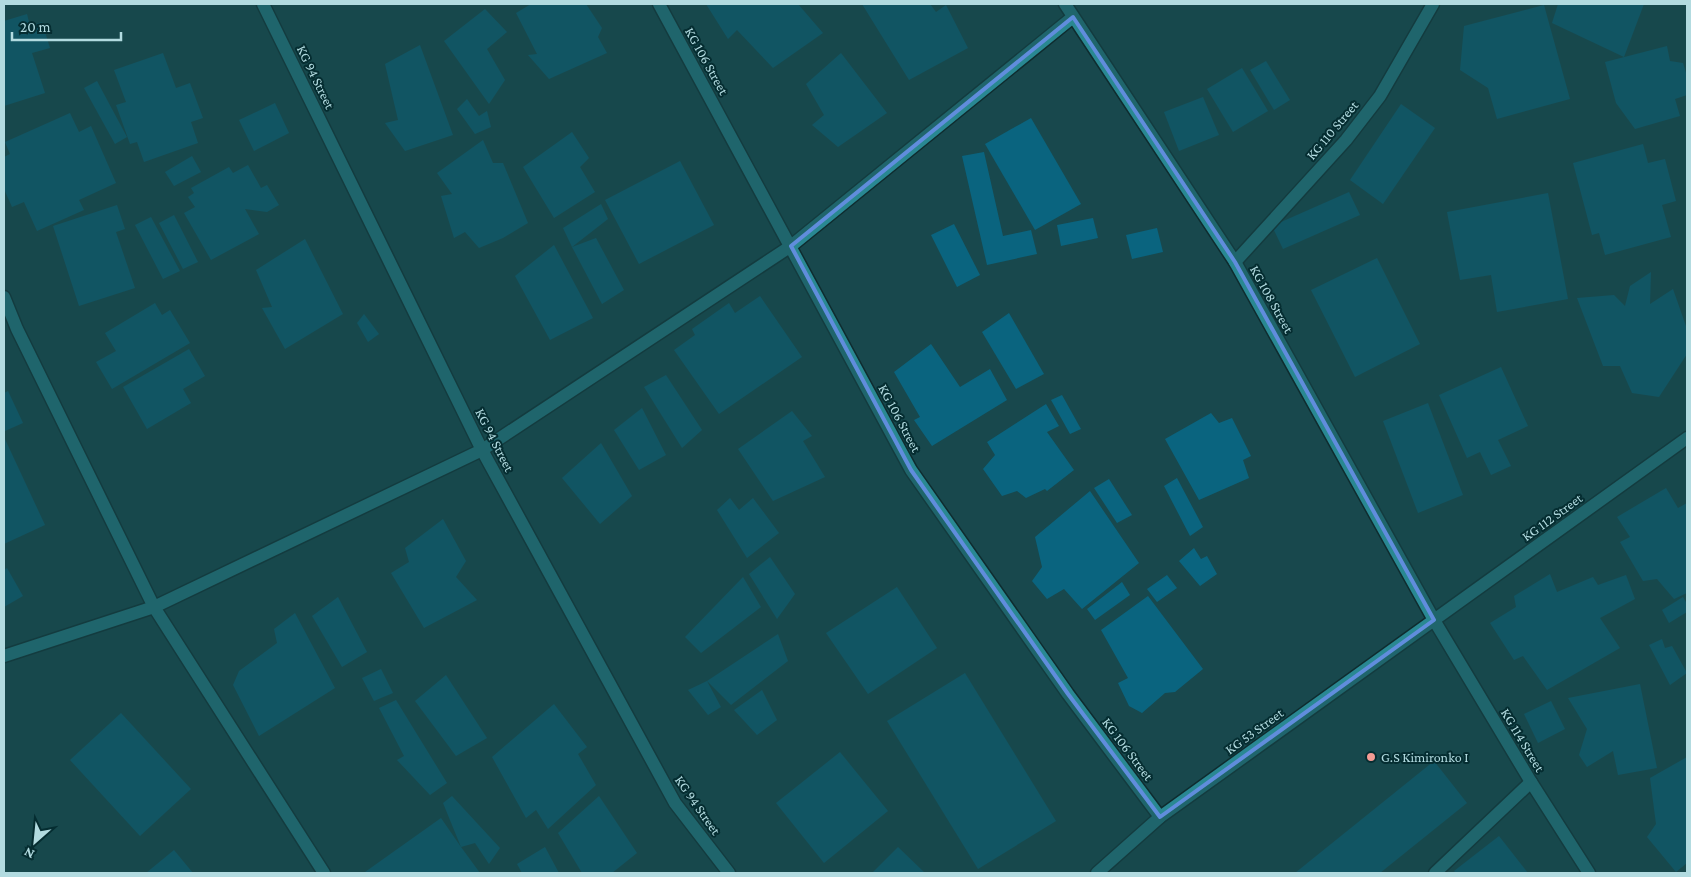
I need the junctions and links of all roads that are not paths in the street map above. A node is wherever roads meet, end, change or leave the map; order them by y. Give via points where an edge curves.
1 (264, 4) edge
2 (659, 4) edge
3 (1065, 4) edge
4 (1433, 4) edge
5 (1073, 17) junction
6 (791, 246) junction
7 (1235, 262) junction
8 (4, 297) edge
9 (1687, 438) edge
10 (482, 450) junction
11 (154, 607) junction
12 (1434, 620) junction
13 (4, 656) edge
14 (1531, 782) junction
15 (1160, 817) junction
16 (324, 873) edge
17 (729, 873) edge
18 (1097, 873) edge
19 (1435, 873) edge
20 (1589, 873) edge

1 - 10 street, KG 94 Street
2 - 6 street, KG 106 Street
3 - 5 street, KG 108 Street
4 - 7 street, KG 110 Street via 1380,96 1346,140
5 - 6 street
5 - 7 street, KG 108 Street
6 - 10 street
6 - 15 street, KG 106 Street via 911,470 1068,694
7 - 12 street, KG 108 Street
8 - 11 street
9 - 12 street, KG 112 Street
10 - 11 street
10 - 17 street, KG 94 Street via 675,803
11 - 13 street
11 - 16 street
12 - 14 street, KG 114 Street
12 - 15 street, KG 53 Street
14 - 19 street
14 - 20 street, KG 114 Street
15 - 18 street, KG 53 Street

